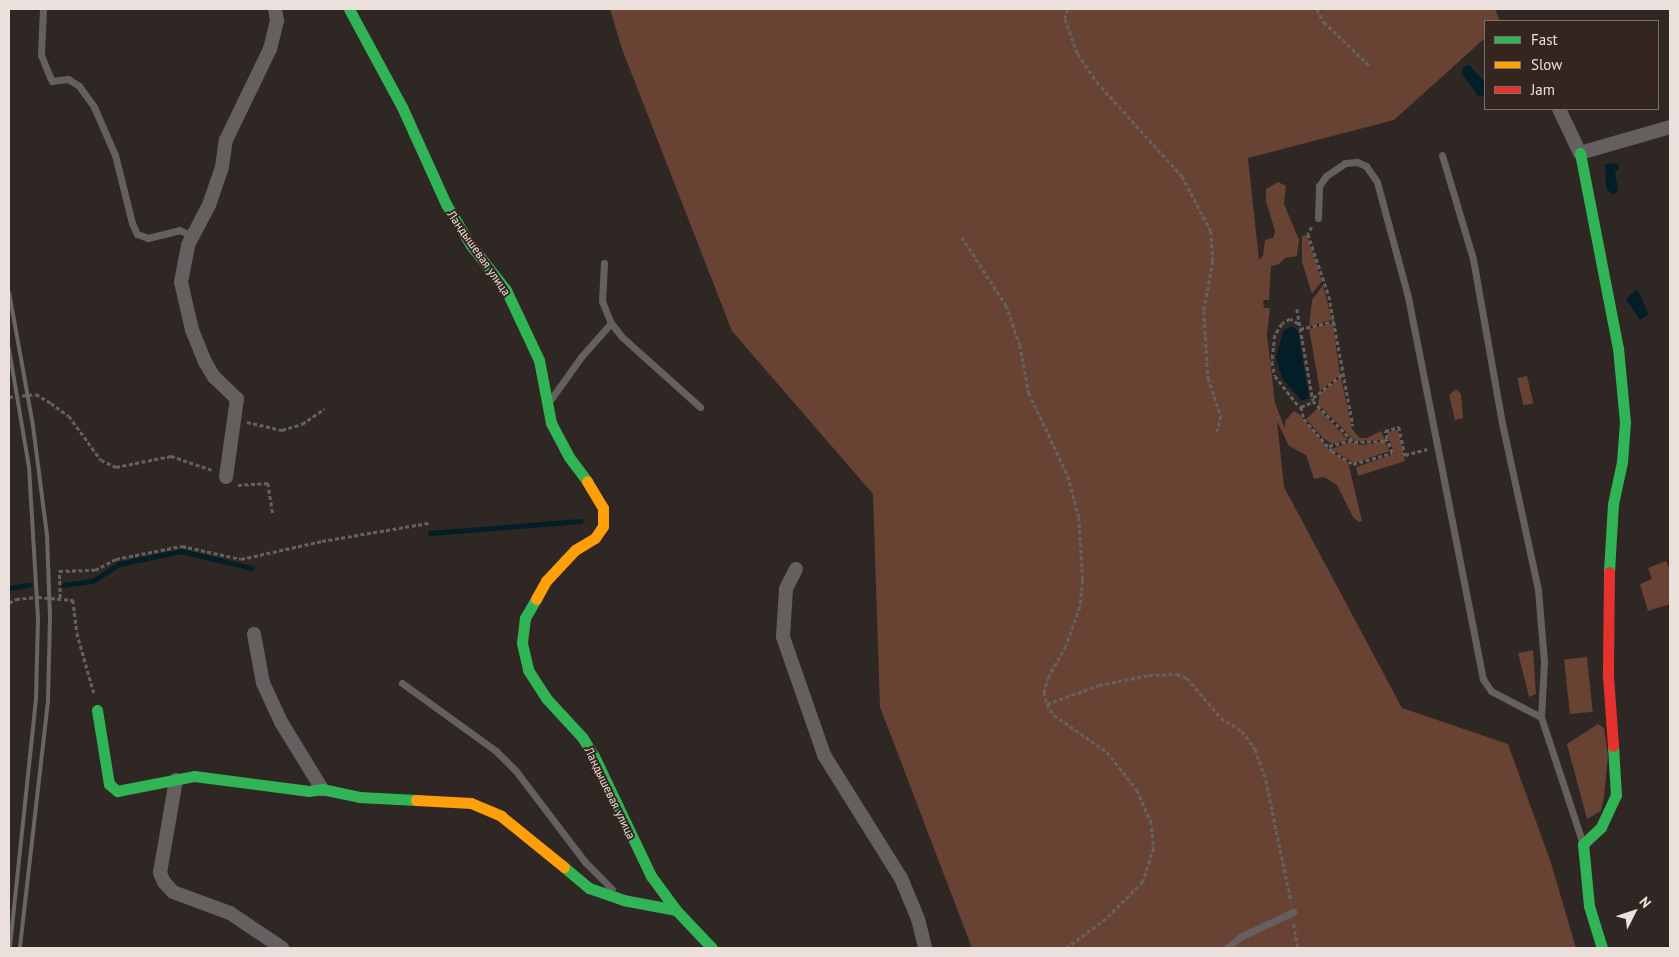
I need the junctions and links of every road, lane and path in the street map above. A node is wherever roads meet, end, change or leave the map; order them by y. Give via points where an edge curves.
1 (44, 9) edge
2 (275, 9) edge
3 (349, 9) edge
4 (1068, 9) edge
5 (1317, 9) edge
6 (1371, 67) dead end
7 (1559, 110) edge
8 (1670, 127) edge
9 (1580, 153) junction
10 (1442, 155) dead end
11 (1318, 218) joint
12 (193, 236) junction
13 (962, 237) dead end
14 (604, 263) dead end
15 (1297, 309) dead end
16 (1334, 321) junction
17 (610, 323) junction
18 (1300, 324) junction
19 (1300, 329) junction
20 (1343, 374) junction
21 (9, 397) edge
22 (1312, 400) junction
23 (547, 405) junction
24 (700, 407) dead end
25 (1301, 407) junction
26 (324, 409) dead end
27 (234, 420) junction
28 (1353, 426) dead end
29 (1217, 432) dead end
30 (1351, 440) junction
31 (1387, 440) junction
32 (1328, 446) junction
33 (1435, 446) junction
34 (226, 477) junction
35 (273, 514) dead end
36 (428, 523) dead end
37 (796, 568) dead end
38 (60, 598) junction
39 (9, 603) edge
40 (254, 634) dead end
41 (402, 683) dead end
42 (1047, 704) junction
43 (97, 710) joint
44 (1540, 717) junction
45 (176, 780) junction
46 (322, 789) junction
47 (1583, 844) junction
48 (623, 900) junction
49 (676, 910) junction
50 (1293, 912) junction
51 (282, 948) edge
52 (712, 948) edge
53 (925, 948) edge
54 (1067, 948) edge
55 (1227, 948) edge
56 (1298, 948) edge
57 (1602, 948) edge

1 - 12 lane via 41,55 50,77 52,81 68,79 79,86 94,107 115,155 137,234 148,238 179,230
2 - 12 street via 277,21 270,49 226,140 220,174
3 - 23 street, Ландышевая улица via 402,107 446,204 470,244 506,290 539,360
4 - 29 path via 1065,19 1078,54 1096,82 1182,176 1211,231 1213,261 1204,311 1208,378 1221,416
5 - 6 path via 1324,22
7 - 9 street
8 - 9 street
9 - 47 street via 1618,348 1625,422 1622,462 1613,504 1609,570 1608,676 1616,795 1601,827
10 - 44 lane via 1473,260 1502,423 1538,590 1544,662
11 - 16 path via 1308,234
11 - 33 lane via 1319,186 1326,176 1345,163 1357,162 1366,166 1377,182 1408,296
12 - 27 street via 181,282 183,292 192,330 205,362 214,377 237,399
13 - 42 path via 1006,304 1020,345 1029,393 1068,476 1079,517 1083,580 1080,607 1066,646 1049,677 1044,692
14 - 17 lane via 602,301
15 - 18 path
16 - 19 path
16 - 20 path
17 - 23 lane
17 - 24 lane
18 - 19 path
18 - 25 path via 1290,320 1282,324 1275,335 1272,362 1281,384
19 - 22 path
20 - 22 path
20 - 28 path
21 - 34 path via 36,394 51,403 80,428 101,460 116,467 171,456
22 - 25 path
22 - 30 path
23 - 49 street, Ландышевая улица via 551,423 569,457 596,491 603,508 603,526 595,538 575,550 546,581 525,618 522,642 528,670 546,698 582,737 652,876
25 - 32 path via 1304,419
26 - 27 path via 302,424 282,430
27 - 34 street
30 - 31 path via 1359,443
30 - 32 path
31 - 32 path via 1392,453 1356,464
31 - 33 path via 1385,431 1399,427 1405,455
33 - 44 lane via 1449,501 1483,679 1497,695
34 - 35 path via 232,486 268,482
36 - 38 path via 241,559 182,546 116,559 95,570 59,571
37 - 53 street via 786,589 783,637 824,755 901,878 918,919
38 - 39 path via 16,599
38 - 43 path via 73,600
40 - 46 street via 263,683 281,722
41 - 48 lane via 496,751 516,770 585,862
42 - 50 path via 1099,685 1149,675 1177,674 1187,678 1221,718 1242,731 1255,749 1275,817
42 - 54 path via 1054,715 1107,752 1138,790 1152,821 1154,848 1142,882 1106,919
43 - 45 street via 109,784 116,791
44 - 47 lane
45 - 46 street via 194,776 309,791
45 - 51 street via 160,873 164,882 174,892 230,914
46 - 48 street via 359,797 471,803 501,816 589,888
47 - 57 street via 1589,906
48 - 49 street
49 - 52 street, Ландышевая улица
50 - 55 lane via 1240,937
50 - 56 path

